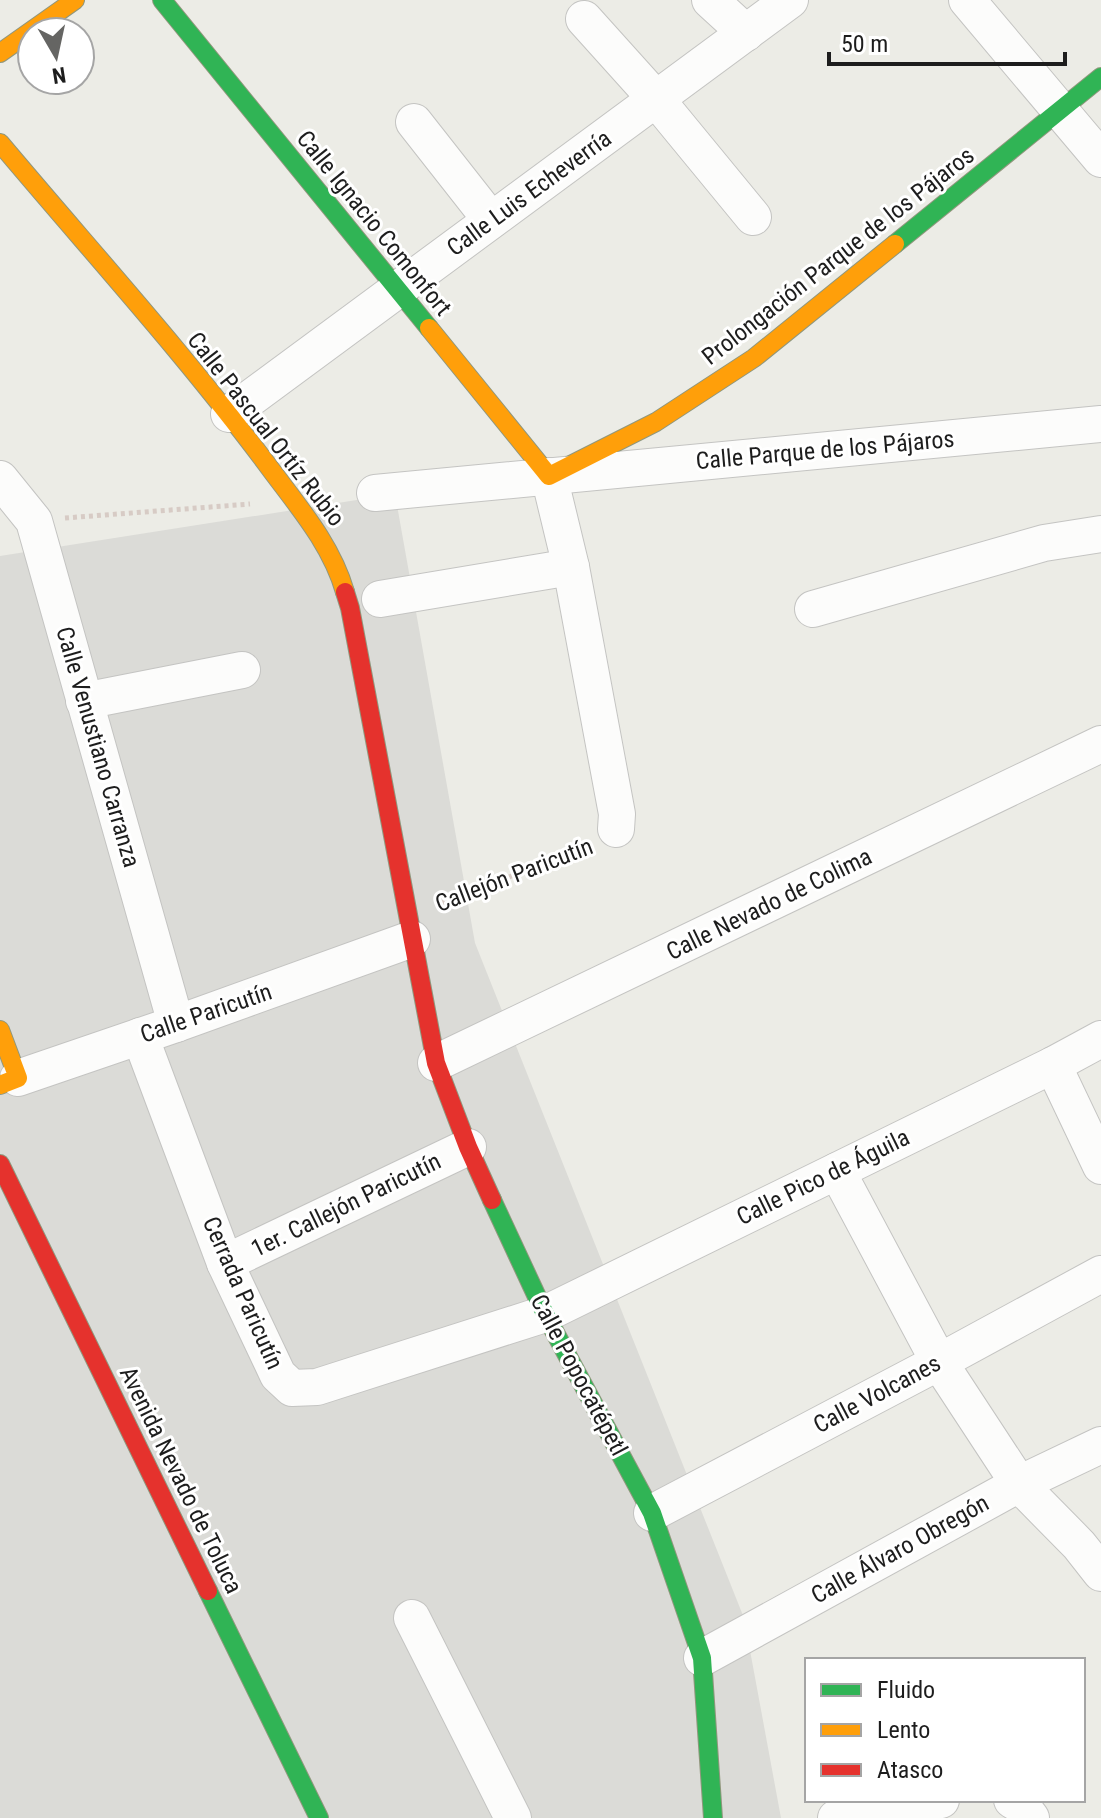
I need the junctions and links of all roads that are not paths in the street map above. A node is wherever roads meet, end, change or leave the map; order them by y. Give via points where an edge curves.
1 (75, 0) edge
2 (162, 0) edge
3 (710, 0) edge
4 (790, 0) edge
5 (967, 0) edge
6 (584, 19) dead end
7 (746, 33) junction
8 (0, 53) edge
9 (1101, 77) edge
10 (656, 99) junction
11 (1059, 111) junction
12 (414, 122) dead end
13 (0, 143) edge
14 (1101, 159) edge
15 (753, 217) dead end
16 (491, 220) junction
17 (398, 289) junction
18 (229, 414) junction
19 (1101, 424) edge
20 (549, 476) junction
21 (0, 479) edge
22 (375, 493) dead end
23 (1101, 534) edge
24 (571, 567) junction
25 (380, 599) dead end
26 (813, 609) dead end
27 (242, 670) dead end
28 (84, 701) junction
29 (1101, 744) edge
30 (616, 829) road end
31 (410, 928) junction
32 (176, 1024) junction
33 (0, 1030) edge
34 (140, 1036) junction
35 (1101, 1039) edge
36 (436, 1063) junction
37 (1053, 1065) junction
38 (9, 1082) edge
39 (468, 1147) junction
40 (0, 1164) edge
41 (1101, 1166) edge
42 (837, 1171) junction
43 (225, 1263) junction
44 (1101, 1274) edge
45 (545, 1314) junction
46 (939, 1362) junction
47 (1101, 1445) edge
48 (1019, 1484) junction
49 (652, 1513) junction
50 (1101, 1573) edge
51 (412, 1618) dead end
52 (702, 1658) junction
53 (929, 1802) edge
54 (1015, 1802) edge
55 (319, 1818) edge
56 (513, 1818) edge
57 (713, 1818) edge
58 (836, 1818) edge
59 (1031, 1818) edge

1 - 8 street
2 - 17 street, Calle Ignacio Comonfort
3 - 7 street
4 - 7 street, Calle Luis Echeverría
5 - 11 street
6 - 10 street
7 - 10 street, Calle Luis Echeverría
9 - 11 street, Prolongación Parque de los Pájaros
10 - 15 street
10 - 16 street, Calle Luis Echeverría
11 - 14 street
11 - 20 street, Prolongación Parque de los Pájaros via 754,358 656,422
12 - 16 street
13 - 18 street, Calle Pascual Ortíz Rubio
16 - 17 street, Calle Luis Echeverría
17 - 18 street, Calle Luis Echeverría
17 - 20 street, Calle Ignacio Comonfort
18 - 31 street, Calle Pascual Ortíz Rubio via 323,540 340,574
19 - 20 street, Calle Parque de los Pájaros
20 - 22 street
20 - 24 street
21 - 28 street, Calle Venustiano Carranza via 34,521
23 - 26 street via 1044,543
24 - 25 street
24 - 30 street
27 - 28 street
28 - 32 street, Calle Venustiano Carranza
29 - 36 street, Calle Nevado de Colima
31 - 32 street, Calle Paricutín
31 - 36 street, Calle Popocatépetl
32 - 34 street, Calle Paricutín
33 - 38 street
34 - 38 street, Calle Paricutín
34 - 43 street, Cerrada Paricutín
35 - 37 street, Calle Pico de Águila
36 - 39 street, Calle Popocatépetl
37 - 41 street
37 - 42 street, Calle Pico de Águila
39 - 43 street, 1er. Callejón Paricutín
39 - 45 street, Calle Popocatépetl
40 - 55 street, Avenida Nevado de Toluca
42 - 45 street, Calle Pico de Águila
42 - 46 street
43 - 45 street, Cerrada Paricutín via 278,1375 292,1388 317,1387
44 - 46 street, Calle Volcanes
45 - 49 street, Calle Popocatépetl
46 - 48 street
46 - 49 street, Calle Volcanes
47 - 48 street, Calle Álvaro Obregón
48 - 50 street
48 - 52 street, Calle Álvaro Obregón
49 - 52 street, Calle Popocatépetl
51 - 56 street
52 - 57 street, Calle Popocatépetl
53 - 58 street
54 - 59 street

